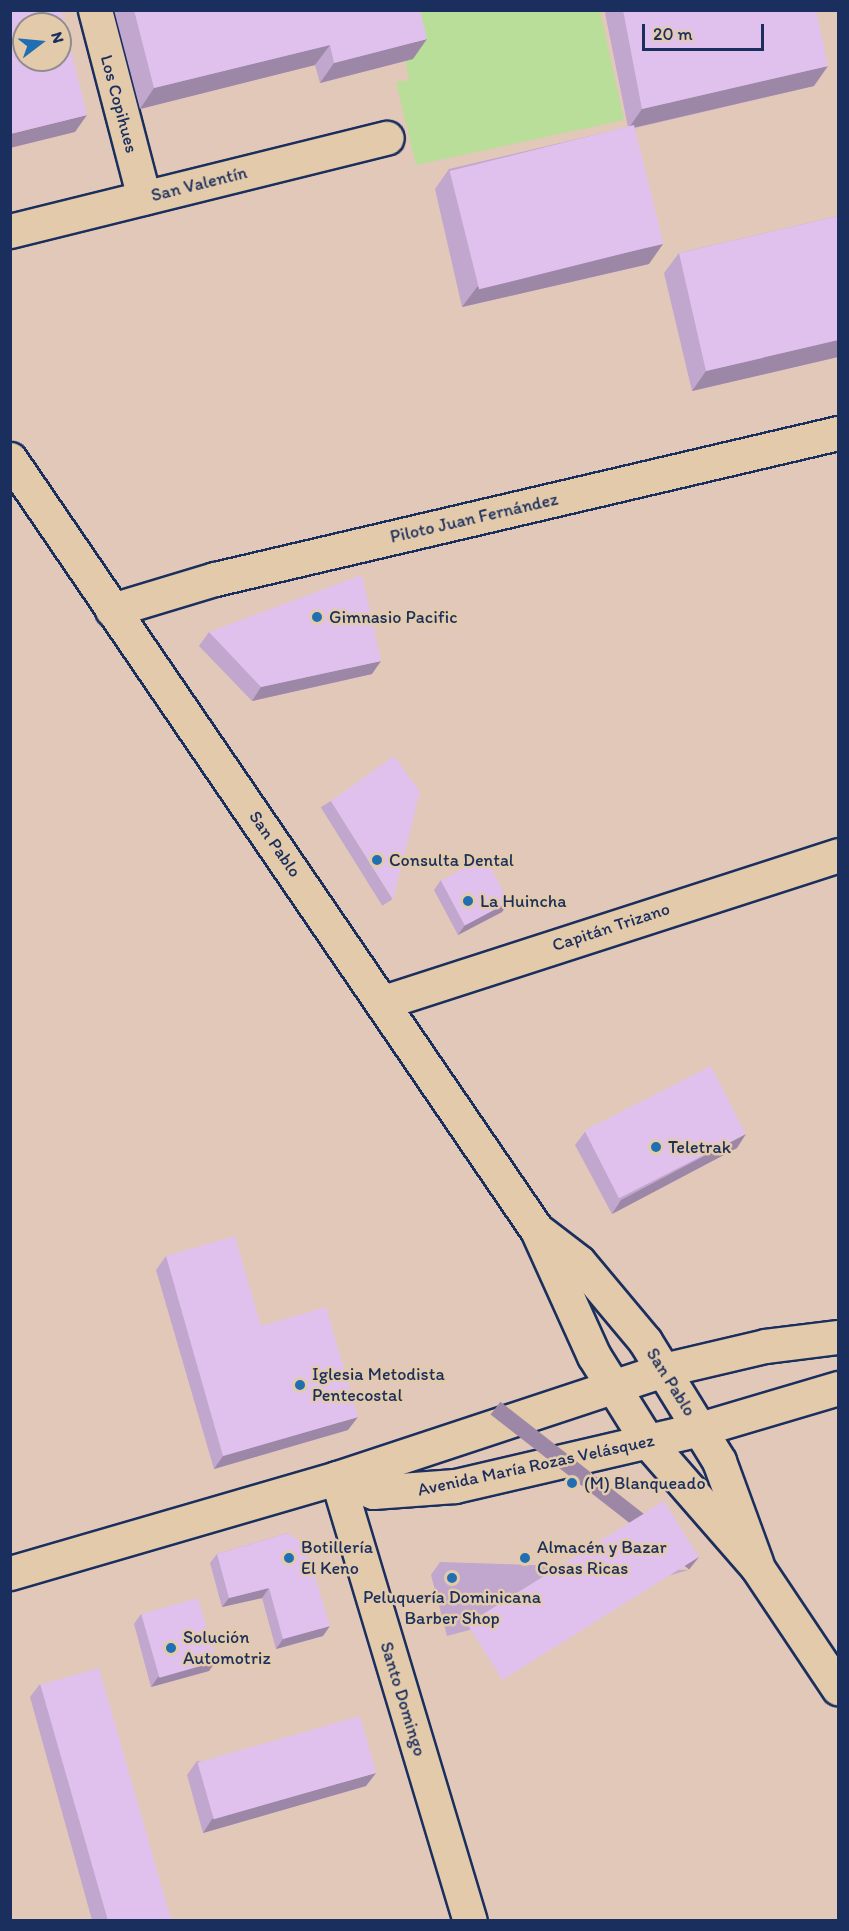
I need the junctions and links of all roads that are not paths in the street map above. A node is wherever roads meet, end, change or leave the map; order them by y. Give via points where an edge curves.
1 (94, 10) edge
2 (387, 138) dead end
3 (144, 198) junction
4 (10, 231) edge
5 (838, 433) edge
6 (10, 459) edge
7 (112, 610) junction
8 (838, 855) edge
9 (384, 1002) junction
10 (537, 1230) junction
11 (838, 1337) edge
12 (663, 1370) junction
13 (612, 1387) junction
14 (838, 1388) edge
15 (700, 1429) junction
16 (648, 1442) junction
17 (338, 1478) junction
18 (757, 1567) junction
19 (10, 1573) edge
20 (838, 1688) edge
21 (470, 1920) edge

1 - 3 main road, Los Copihues
2 - 3 main road, San Valentín
3 - 4 main road, San Valentín
5 - 7 main road, Piloto Juan Fernández via 215,579
6 - 7 main road, San Pablo
7 - 9 main road, San Pablo
8 - 9 main road, Capitán Trizano
9 - 10 main road, San Pablo
10 - 12 main road, San Pablo via 579,1262 614,1300
10 - 13 main road, San Pablo
11 - 12 main road via 756,1348
12 - 13 main road
12 - 15 main road, San Pablo
13 - 16 main road, San Pablo
13 - 17 main road
14 - 15 main road, Avenida María Rozas Velásquez
15 - 16 main road, Avenida María Rozas Velásquez
15 - 18 main road, San Pablo via 735,1494
16 - 17 main road, Avenida María Rozas Velásquez via 427,1491 374,1492
16 - 18 main road, San Pablo
17 - 19 main road
17 - 21 main road, Santo Domingo
18 - 20 main road, San Pablo

